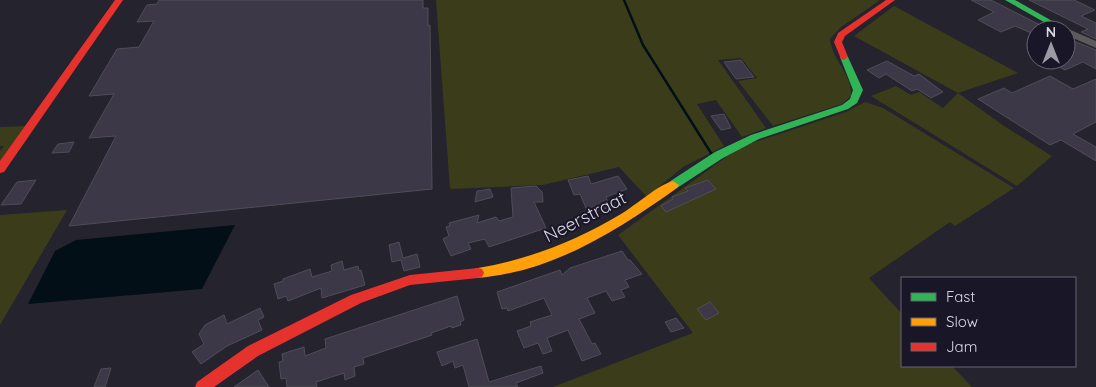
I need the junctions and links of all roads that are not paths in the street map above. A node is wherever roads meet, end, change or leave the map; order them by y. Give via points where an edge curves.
1 (120, 0) edge
2 (891, 0) edge
3 (1009, 0) edge
4 (1046, 20) edge
5 (1076, 35) edge
6 (1096, 45) edge
7 (0, 169) edge
8 (202, 387) edge

1 - 7 street
2 - 8 street, Neerstraat via 841,35 838,42 858,90 854,101 845,107 755,138 719,155 598,234 535,262 495,271 431,276 389,286 356,299 253,351
3 - 4 street
5 - 6 street

